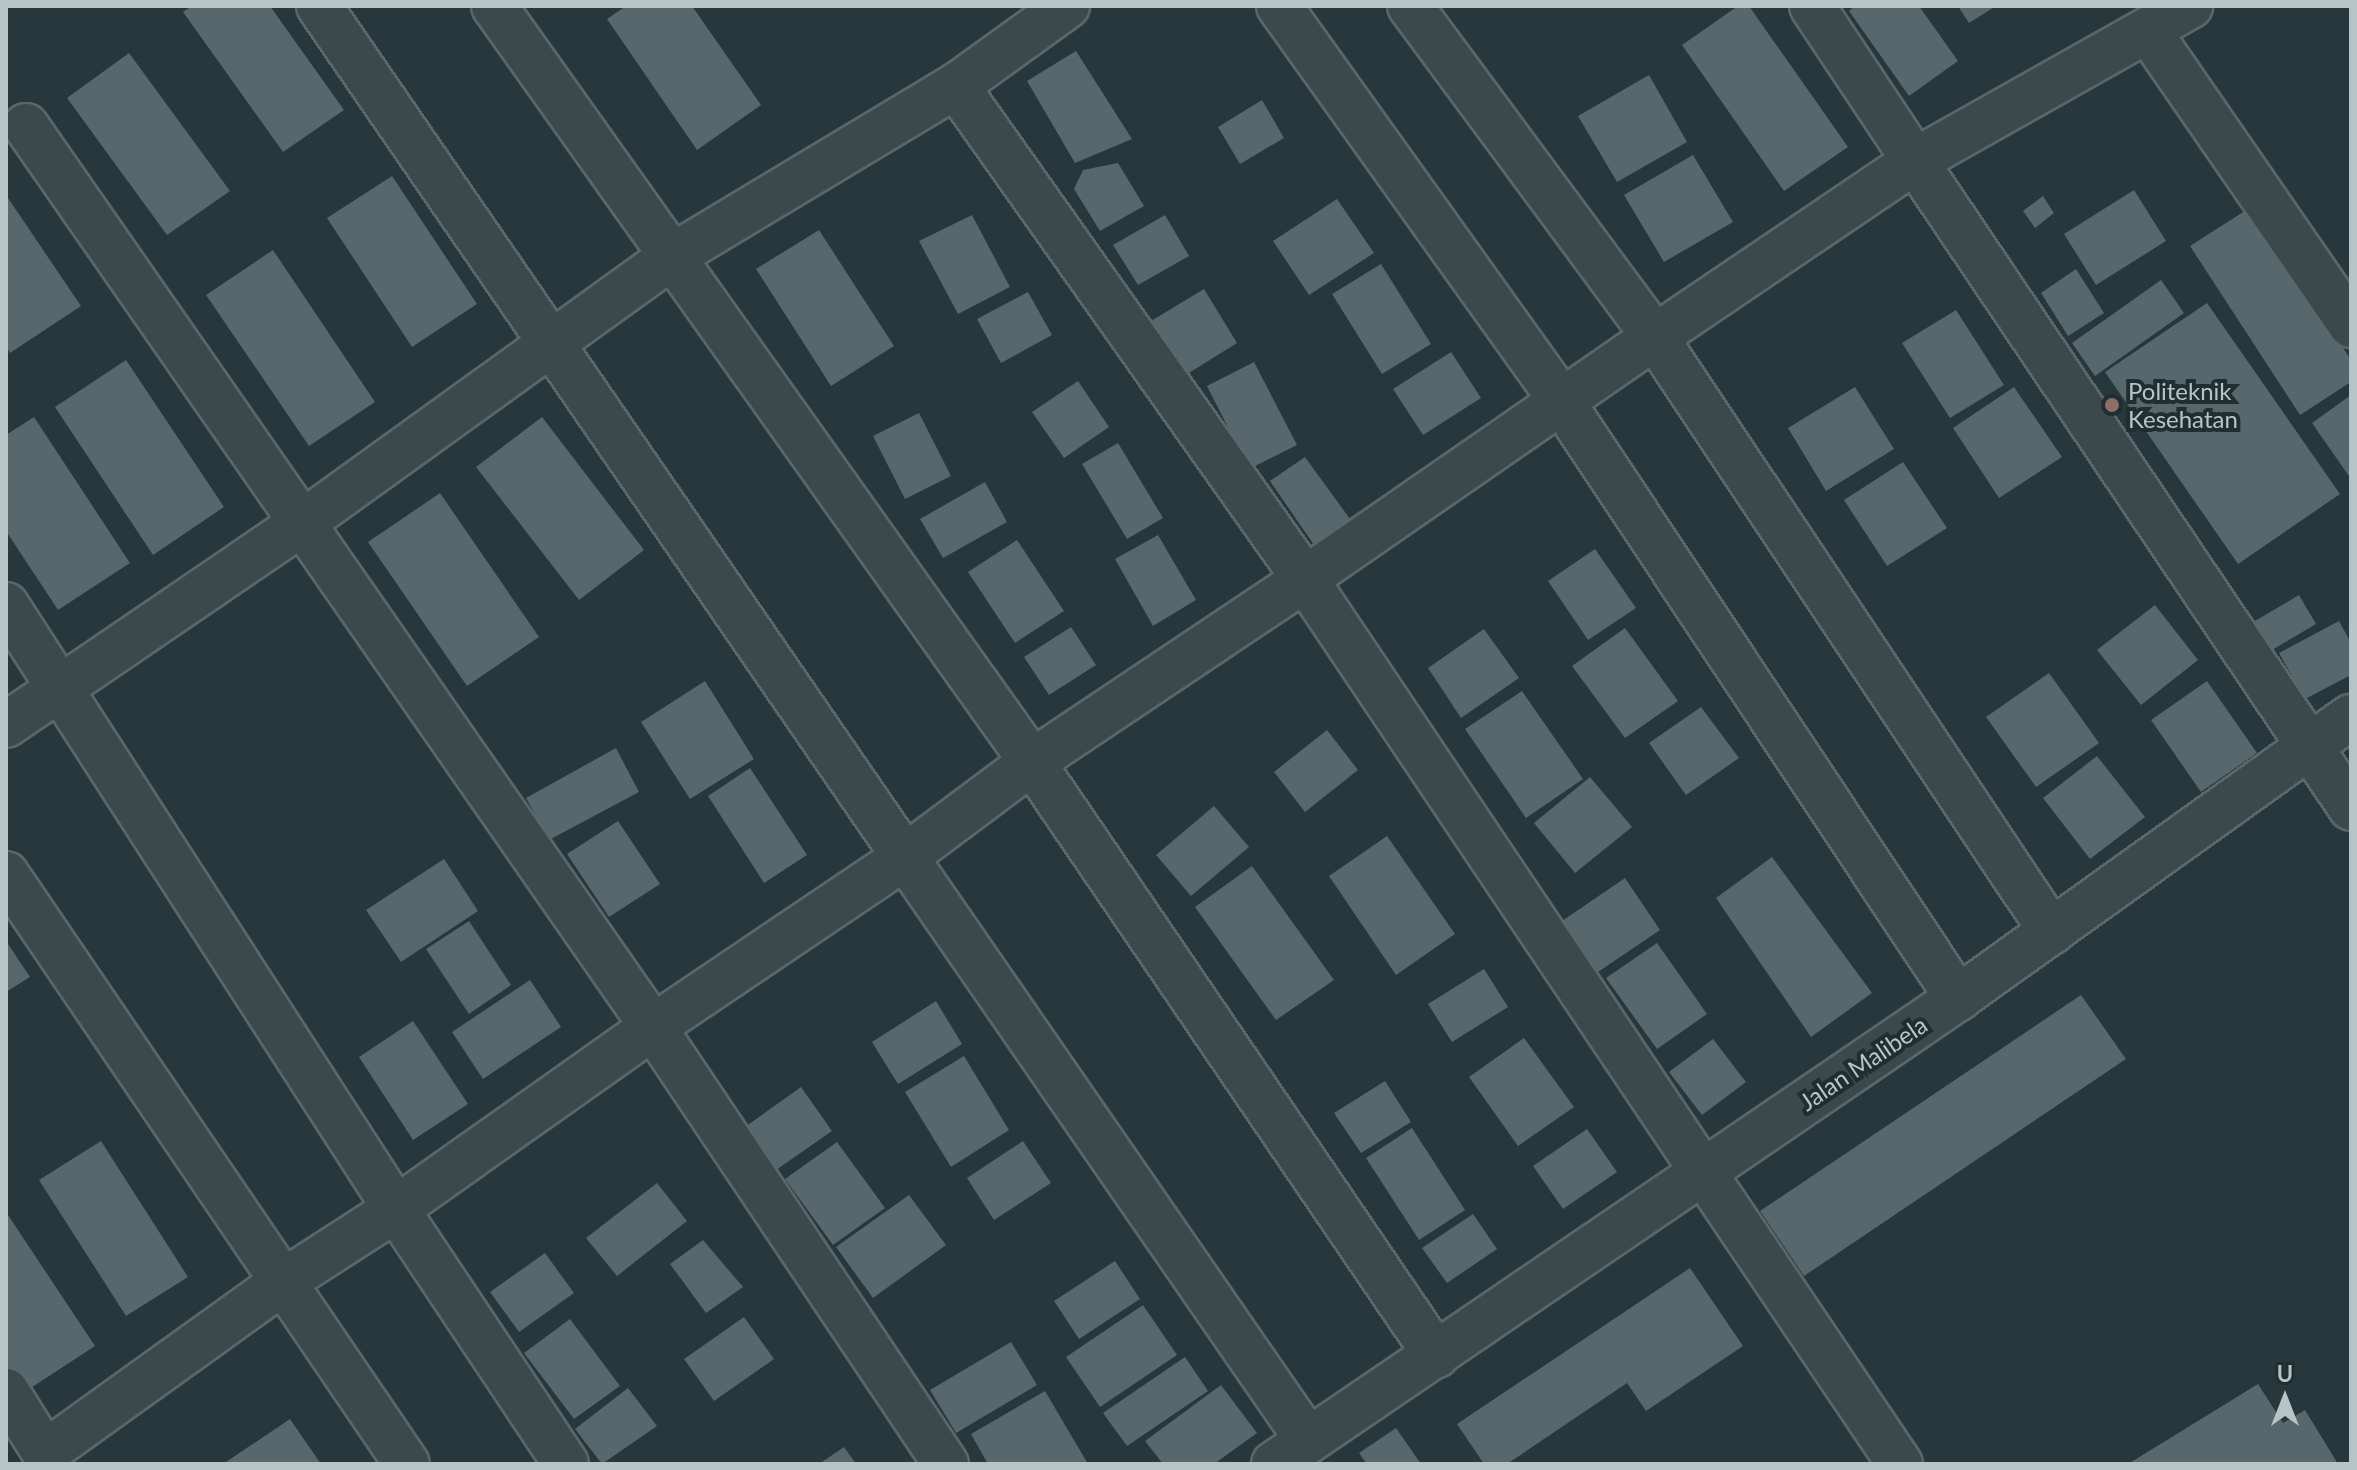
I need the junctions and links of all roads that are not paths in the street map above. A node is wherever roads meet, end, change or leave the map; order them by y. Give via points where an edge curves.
1 (319, 6) edge
2 (494, 6) edge
3 (1067, 6) edge
4 (1279, 6) edge
5 (1410, 6) edge
6 (1812, 6) edge
7 (2190, 6) edge
8 (2149, 32) junction
9 (956, 86) junction
10 (26, 126) dead end
11 (1915, 161) junction
12 (671, 257) junction
13 (2351, 325) edge
14 (1655, 337) junction
15 (549, 342) junction
16 (1562, 402) junction
17 (305, 521) junction
18 (1305, 579) junction
19 (6, 605) edge
20 (59, 690) junction
21 (2351, 717) edge
22 (6, 725) edge
23 (2308, 747) junction
24 (1032, 762) junction
25 (2351, 808) edge
26 (905, 857) junction
27 (6, 874) edge
28 (2052, 932) junction
29 (1958, 998) junction
30 (653, 1027) junction
31 (1703, 1172) junction
32 (396, 1209) junction
33 (286, 1280) junction
34 (1436, 1355) junction
35 (6, 1391) edge
36 (1291, 1452) edge
37 (49, 1458) edge
38 (407, 1464) edge
39 (566, 1464) edge
40 (946, 1464) edge
41 (1900, 1464) edge

1 - 15 street
2 - 12 street
3 - 9 street
4 - 16 street
5 - 14 street
6 - 11 street
7 - 8 street
8 - 11 street
8 - 13 street
9 - 12 street
9 - 18 street
10 - 17 street
11 - 14 street
11 - 23 street
12 - 15 street
12 - 24 street
14 - 16 street
14 - 28 street
15 - 17 street
15 - 26 street
16 - 18 street
16 - 29 street
17 - 20 street
17 - 30 street
18 - 24 street
18 - 31 street
19 - 20 street
20 - 22 street
20 - 32 street
21 - 23 street, Jalan Malibela
23 - 25 street
23 - 28 street, Jalan Malibela
24 - 26 street
24 - 34 street
26 - 30 street
26 - 36 street
27 - 33 street
28 - 29 street, Jalan Malibela
29 - 31 street, Jalan Malibela
30 - 32 street
30 - 40 street
31 - 34 street, Jalan Malibela
31 - 41 street
32 - 33 street
32 - 39 street
33 - 37 street
33 - 38 street
34 - 36 street, Jalan Malibela
35 - 37 street

